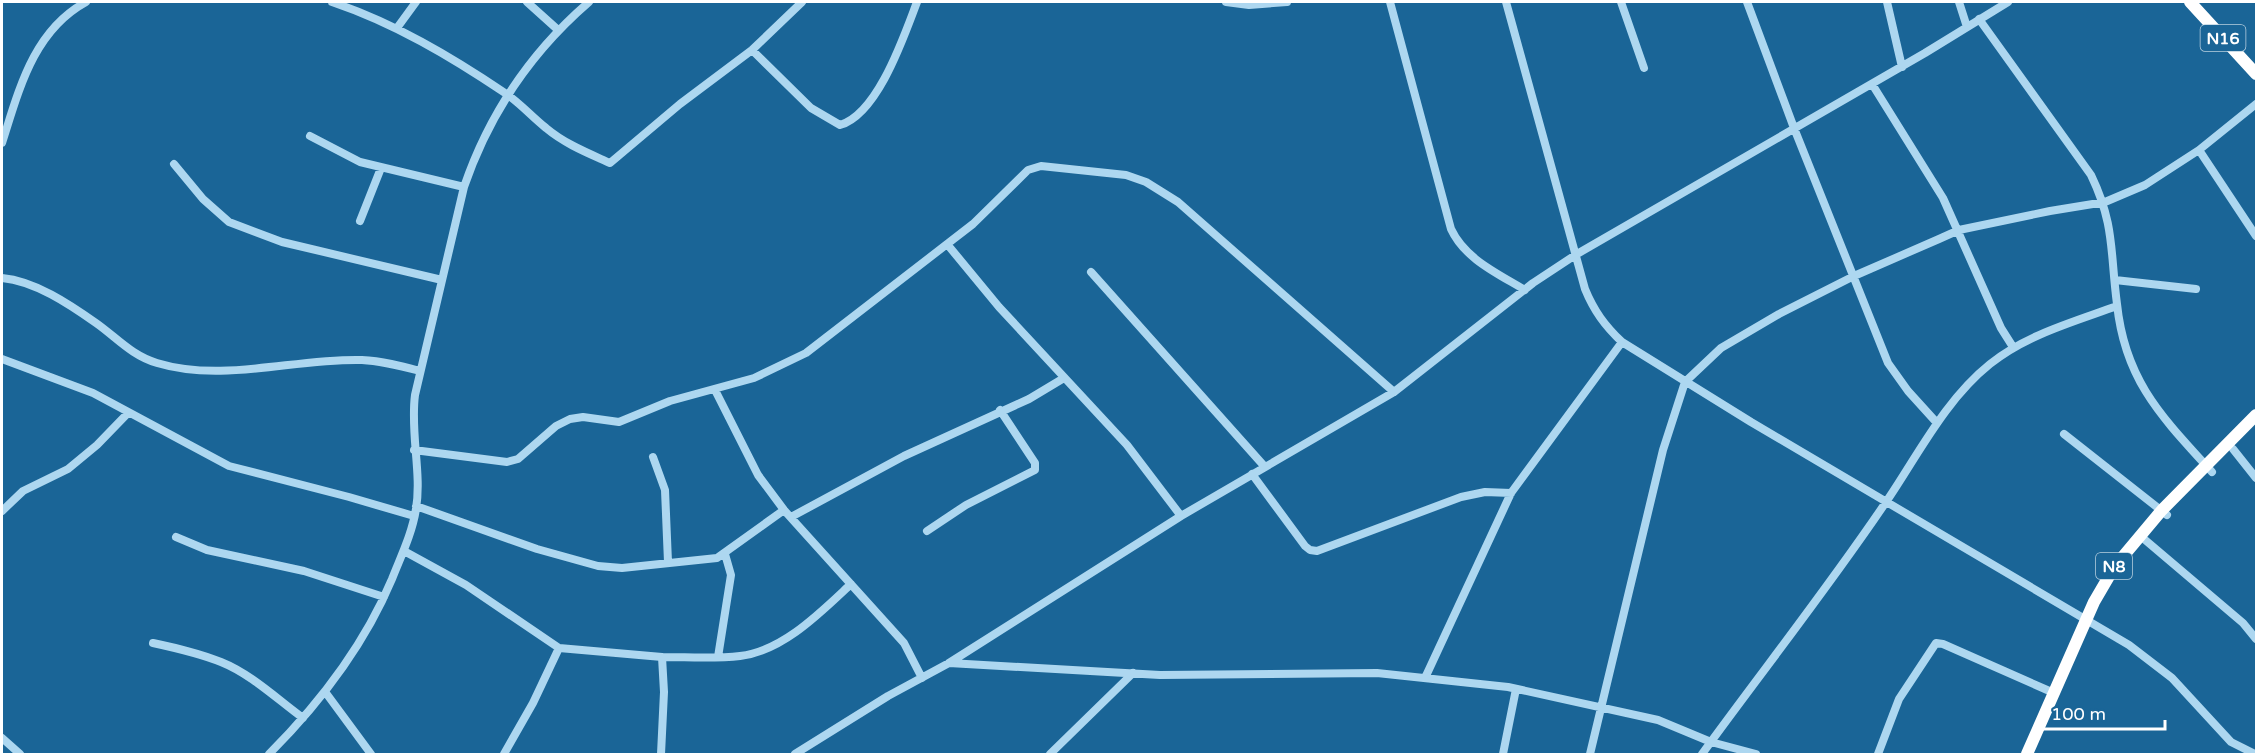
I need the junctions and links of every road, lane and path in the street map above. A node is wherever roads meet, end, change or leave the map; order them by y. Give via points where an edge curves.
1 (86, 2) edge
2 (332, 2) edge
3 (416, 2) edge
4 (527, 2) edge
5 (589, 2) edge
6 (802, 2) edge
7 (917, 2) edge
8 (1226, 2) edge
9 (1287, 2) edge
10 (1390, 2) edge
11 (1506, 2) edge
12 (1621, 2) edge
13 (1747, 2) edge
14 (1887, 2) edge
15 (1959, 2) edge
16 (2190, 2) edge
17 (2003, 3) edge
18 (1979, 20) junction
19 (1967, 27) junction
20 (397, 28) junction
21 (557, 29) junction
22 (752, 50) junction
23 (1902, 67) junction
24 (1644, 68) dead end
25 (2256, 74) edge
26 (1872, 84) junction
27 (507, 94) junction
28 (2256, 104) edge
29 (1794, 128) junction
30 (310, 136) dead end
31 (2, 143) edge
32 (2199, 150) junction
33 (174, 164) dead end
34 (381, 168) junction
35 (464, 187) junction
36 (2105, 202) junction
37 (360, 221) dead end
38 (1959, 230) junction
39 (2256, 236) edge
40 (948, 244) junction
41 (1577, 254) junction
42 (1091, 272) dead end
43 (1854, 276) junction
44 (2, 278) edge
45 (442, 280) junction
46 (2115, 280) junction
47 (2196, 289) dead end
48 (1525, 290) junction
49 (2117, 306) junction
50 (1622, 342) junction
51 (2013, 347) junction
52 (2, 359) edge
53 (420, 371) junction
54 (1064, 378) junction
55 (1685, 382) junction
56 (715, 390) junction
57 (1394, 392) junction
58 (1000, 410) junction
59 (128, 413) junction
60 (2256, 415) edge
61 (1937, 423) junction
62 (2256, 426) edge
63 (2064, 434) dead end
64 (2233, 449) junction
65 (414, 450) junction
66 (653, 457) dead end
67 (1265, 467) junction
68 (2209, 469) junction
69 (1252, 474) junction
70 (2256, 478) edge
71 (1510, 493) junction
72 (1886, 502) junction
73 (416, 506) junction
74 (784, 510) junction
75 (2, 511) edge
76 (2165, 512) junction
77 (414, 516) junction
78 (1181, 516) junction
79 (791, 517) junction
80 (927, 531) dead end
81 (176, 537) dead end
82 (2144, 539) junction
83 (404, 551) junction
84 (725, 554) junction
85 (668, 562) junction
86 (851, 584) junction
87 (384, 597) junction
88 (2090, 622) junction
89 (2256, 639) edge
90 (153, 643) dead end
91 (559, 648) junction
92 (662, 657) junction
93 (718, 657) junction
94 (949, 663) junction
95 (1133, 673) junction
96 (922, 678) junction
97 (1425, 678) junction
98 (1516, 689) junction
99 (326, 693) junction
100 (2054, 693) junction
101 (1601, 707) junction
102 (303, 718) junction
103 (2, 738) edge
104 (1711, 742) junction
105 (20, 754) edge
106 (269, 754) edge
107 (371, 754) edge
108 (504, 754) edge
109 (661, 754) edge
110 (795, 754) edge
111 (1050, 754) edge
112 (1503, 754) edge
113 (1590, 754) edge
114 (1702, 754) edge
115 (1756, 754) edge
116 (1878, 754) edge
117 (2027, 754) edge
118 (2035, 754) edge
119 (2255, 754) edge

1 - 31 street via 52,28 38,46
2 - 20 street
3 - 20 street
4 - 21 street
5 - 21 street
6 - 22 street
7 - 22 street via 902,41 869,102 851,122 840,125 812,108
8 - 9 street
10 - 48 street via 1451,229 1469,255
11 - 41 street
12 - 24 street
13 - 29 street
14 - 23 street
15 - 19 street
16 - 25 highway, N16
17 - 18 street
18 - 19 street
18 - 36 street via 2091,175
19 - 23 street
20 - 27 street
21 - 27 street
22 - 27 street via 610,163 574,147 547,129
23 - 26 street
26 - 29 street
26 - 38 street
27 - 35 street via 474,157
28 - 32 street
29 - 41 street
29 - 43 street
30 - 34 street via 344,155
32 - 36 street via 2145,185
32 - 39 street
33 - 45 street via 203,199 229,222 282,242
34 - 35 street
34 - 37 street
35 - 45 street
36 - 38 street
36 - 46 street via 2112,233
38 - 43 street
38 - 51 street via 1991,309
40 - 54 street
40 - 56 street via 806,353 754,378
40 - 57 street via 1035,167 1126,175 1146,182 1178,202
41 - 48 street
41 - 50 street via 1594,311
42 - 67 street
43 - 55 street via 1721,348
43 - 61 street via 1888,363
44 - 53 street via 56,297 137,354 157,363 192,370 225,370 361,360
45 - 53 street
46 - 47 street
46 - 49 street
48 - 57 street
49 - 51 street
49 - 68 street via 2127,350 2144,392
50 - 55 street
50 - 71 street
51 - 61 street via 1981,372
52 - 59 street via 93,393
53 - 65 street via 412,416
54 - 58 street via 1029,399
54 - 78 street via 1127,445
55 - 72 street
55 - 101 street via 1663,450
56 - 65 street via 670,401 619,422 570,419 518,459 507,462
56 - 74 street via 748,458
57 - 67 street
58 - 79 street
58 - 80 street via 1035,463 1035,470 966,505
59 - 75 street via 68,469 32,485
59 - 77 street via 228,466
60 - 68 highway, N8
61 - 72 street
62 - 64 highway, N8
63 - 76 street
64 - 68 highway, N8
64 - 70 street
65 - 73 street
66 - 85 street via 665,490
67 - 69 street
68 - 76 highway, N8
69 - 71 street via 1310,550 1461,497 1485,492
69 - 78 street
71 - 97 street
72 - 88 street
72 - 104 street
73 - 77 street
73 - 85 street via 486,533 598,566 622,568
74 - 79 street
74 - 84 street
76 - 82 highway, N8
76 - 88 highway, N8 via 2115,566
77 - 83 street
78 - 94 street
79 - 86 street
81 - 87 street via 207,550 304,571
82 - 88 highway, N8
82 - 89 street via 2243,622
83 - 87 street
83 - 91 street via 466,585
84 - 85 street via 703,561
84 - 93 street via 731,576
86 - 93 street via 813,619 769,646 742,656
86 - 96 street via 904,643
87 - 99 street
88 - 100 highway, N8
88 - 118 highway, N8
88 - 119 street via 2154,662 2231,742
90 - 102 street via 224,663
91 - 92 street
91 - 108 street via 534,703
92 - 93 street
92 - 109 street
94 - 95 street
94 - 96 street
95 - 97 street via 1377,673
95 - 111 street
96 - 110 street
97 - 98 street
98 - 101 street
98 - 112 street
99 - 102 street
99 - 107 street
100 - 116 street via 1936,643 1899,699
100 - 117 highway, N8
101 - 104 street via 1658,720
101 - 113 street
102 - 106 street
103 - 105 street
104 - 114 street
104 - 115 street

